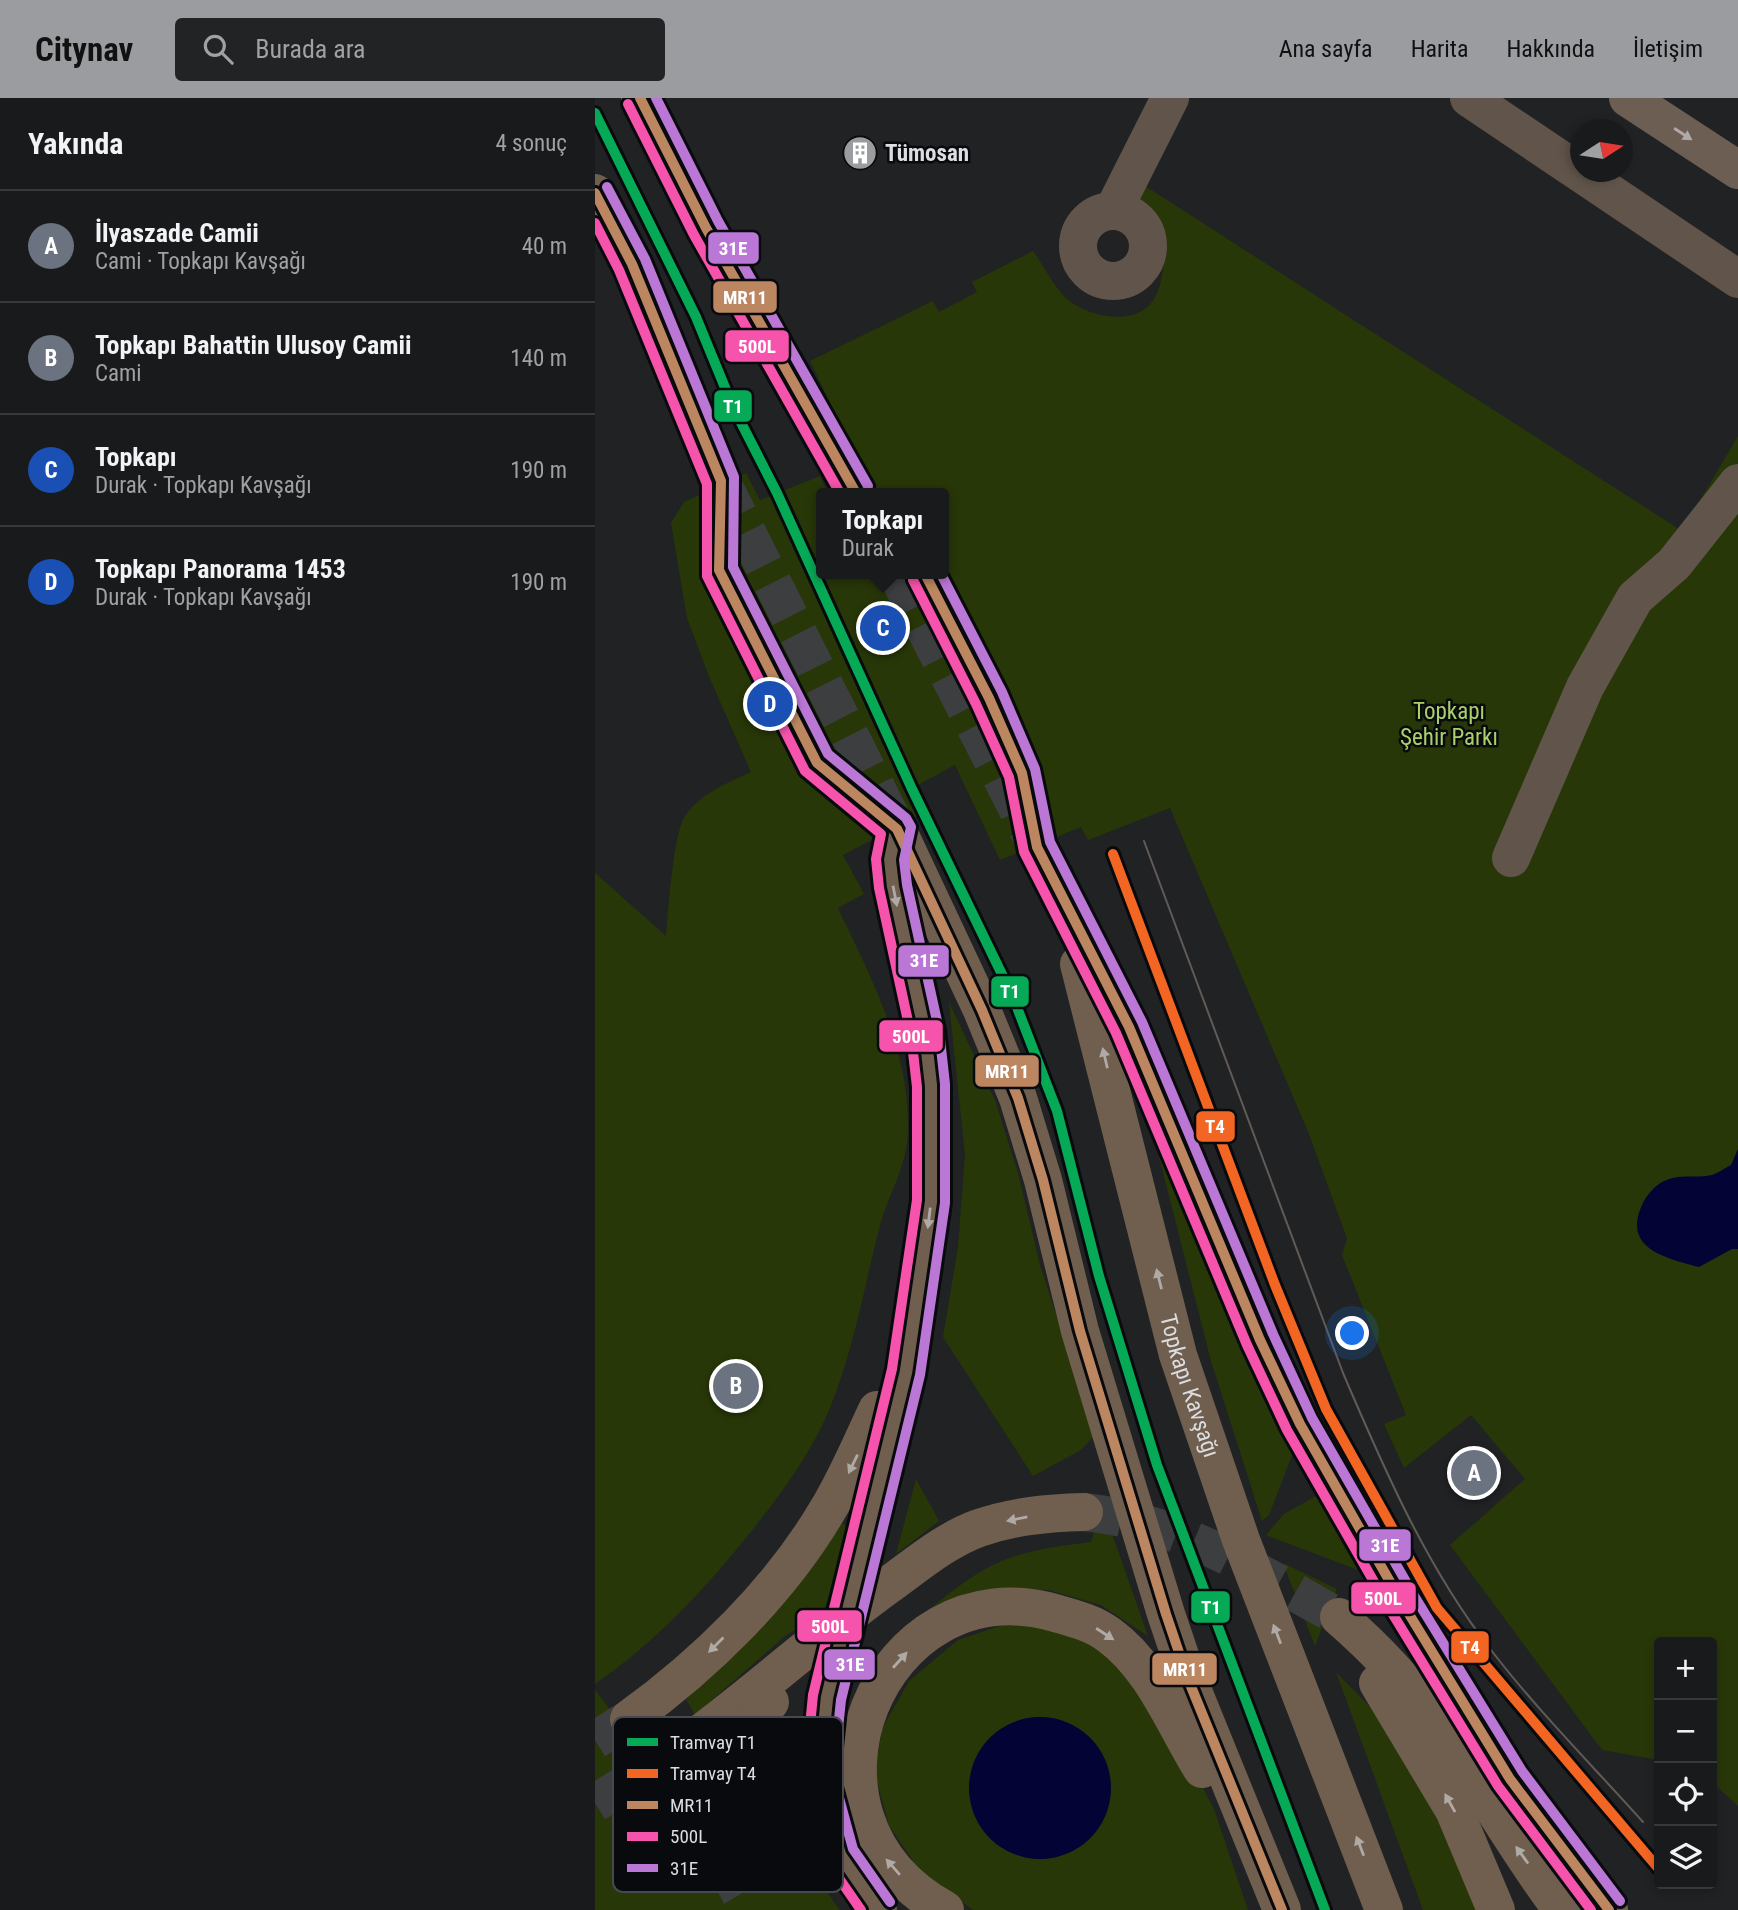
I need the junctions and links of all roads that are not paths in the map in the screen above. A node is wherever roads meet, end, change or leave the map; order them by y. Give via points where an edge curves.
1 (639, 98) edge
2 (1170, 98) edge
3 (1469, 98) edge
4 (1628, 98) edge
5 (1738, 170) edge
6 (595, 193) edge
7 (1113, 211) dead end
8 (1738, 279) edge
9 (721, 481) tunnel mouth
10 (1738, 482) edge
11 (853, 488) edge
12 (1511, 858) dead end
13 (910, 1335) junction
14 (1084, 1512) tunnel mouth
15 (857, 1604) junction
16 (632, 1717) tunnel mouth
17 (723, 1717) edge
18 (757, 1717) edge
19 (825, 1717) edge
20 (1260, 1853) junction
21 (843, 1859) edge
22 (878, 1910) edge
23 (945, 1910) edge
24 (1282, 1910) edge
25 (1384, 1910) edge
26 (1496, 1910) edge
27 (1563, 1910) edge
28 (1609, 1910) edge

1 - 11 main road via 706,228
2 - 7 street
3 - 8 street
4 -> 5 highway
6 - 9 main road via 632,264
10 - 12 street via 1674,564 1635,598 1585,687
13 - 15 main road
13 -> 16 main road via 851,1469 818,1525 755,1606 661,1696
20 -> 13 main road via 1166,1614 1083,1342 1018,1098 897,829 890,859 893,887 925,1033 933,1135 931,1202
14 -> 15 main road via 1016,1518 977,1529 943,1546
15 - 17 main road
15 - 18 main road via 823,1660 776,1696
15 - 19 main road, bridge
23 -> 20 main road via 887,1862 869,1832 859,1799 857,1764 861,1729 883,1680 920,1639 970,1612 1031,1606 1083,1621 1108,1634 1152,1683 1221,1801
20 - 24 main road
21 - 22 main road, bridge
25 -> 28 main road, Topkapı Kavşağı via 1241,1540 1185,1377 1085,985 1037,847 1129,1027 1239,1292 1300,1424 1510,1779
26 - 27 main road via 1454,1810 1339,1617 1376,1650 1431,1714

